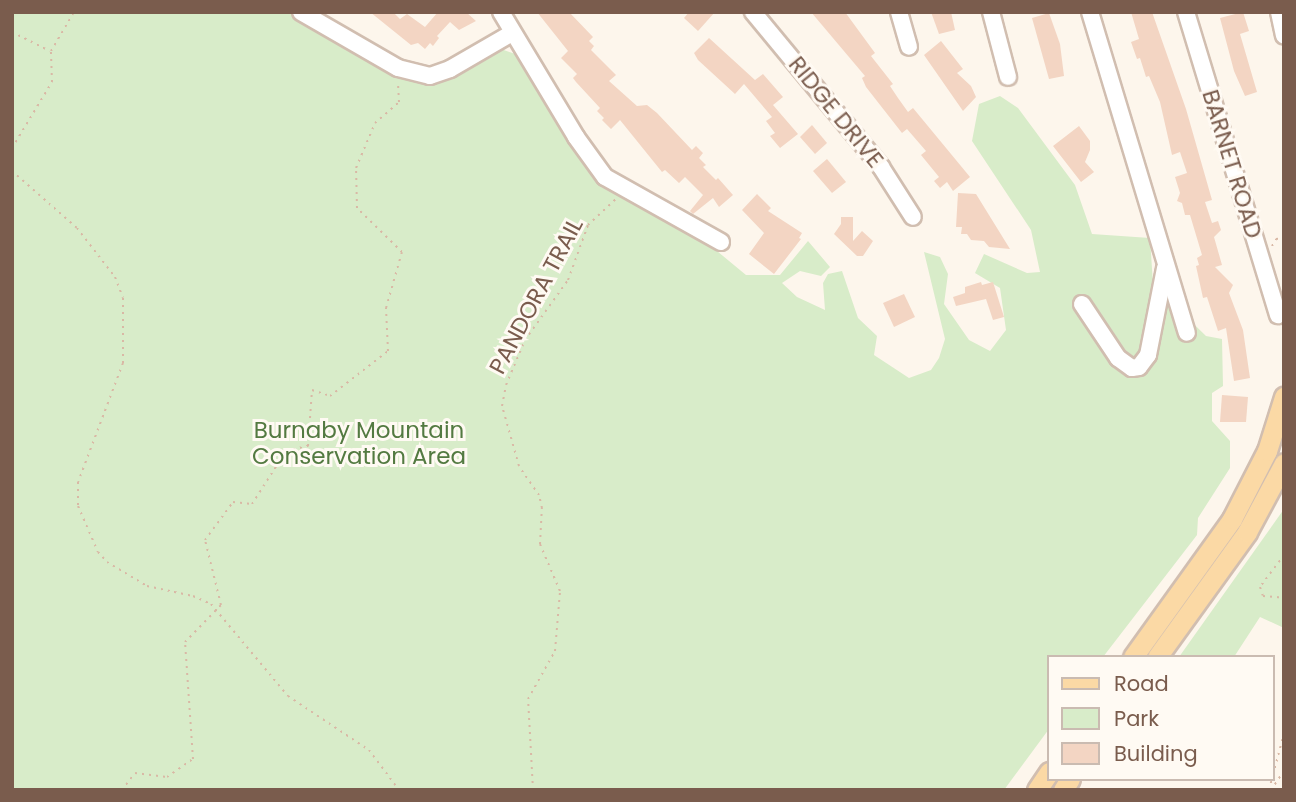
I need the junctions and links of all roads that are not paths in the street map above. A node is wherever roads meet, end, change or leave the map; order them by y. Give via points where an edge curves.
1 (301, 12) edge
2 (501, 12) edge
3 (753, 12) edge
4 (899, 12) edge
5 (990, 12) edge
6 (1090, 12) edge
7 (1186, 12) edge
8 (1279, 12) edge
9 (512, 33) junction
10 (1284, 35) edge
11 (909, 47) dead end
12 (1008, 77) dead end
13 (913, 217) dead end
14 (721, 242) dead end
15 (1166, 265) junction
16 (1082, 304) dead end
17 (1278, 315) dead end
18 (1187, 333) dead end
19 (1284, 397) edge
20 (1284, 463) edge
21 (1201, 581) junction
22 (1135, 655) edge
23 (1158, 655) edge
24 (1048, 774) edge
25 (1037, 790) edge

1 - 9 street via 398,68 430,76
2 - 9 street
3 - 13 street, RIDGE DRIVE via 881,167
4 - 11 street
5 - 12 street
6 - 15 street
7 - 17 street, BARNET ROAD
8 - 10 street
9 - 14 street via 605,177
15 - 16 street via 1148,355 1139,367 1132,368 1118,358
15 - 18 street
19 - 21 main road via 1267,451
20 - 21 main road via 1247,532
21 - 22 main road
21 - 23 main road
24 - 25 main road

